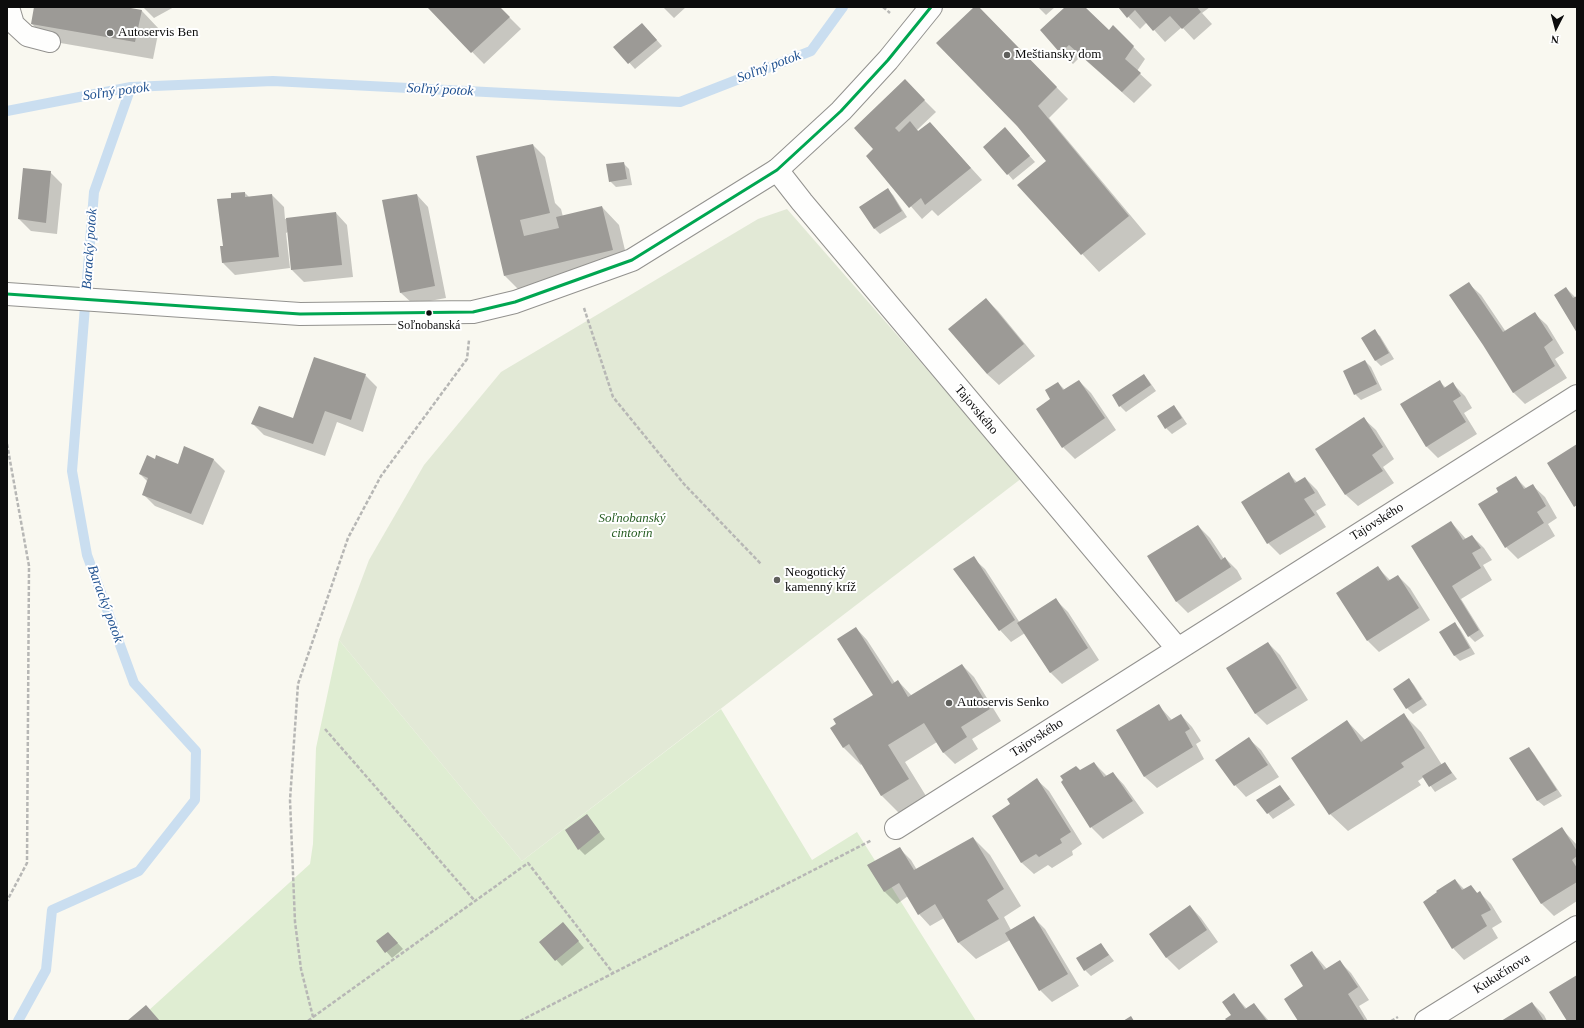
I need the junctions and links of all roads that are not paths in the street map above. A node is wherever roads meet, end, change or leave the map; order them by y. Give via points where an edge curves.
1 (10, 7) edge
2 (932, 7) edge
3 (50, 42) dead end
4 (777, 170) junction
5 (7, 294) edge
6 (1577, 396) edge
7 (1177, 648) junction
8 (896, 828) road end
9 (1577, 928) edge
10 (1426, 1021) edge

1 - 3 lane via 14,24 27,36
2 - 4 street via 841,111
4 - 5 street via 632,260 515,302 473,312 300,314
4 - 7 street, Tajovského
6 - 7 street, Tajovského
7 - 8 street, Tajovského
9 - 10 street, Kukučínova

